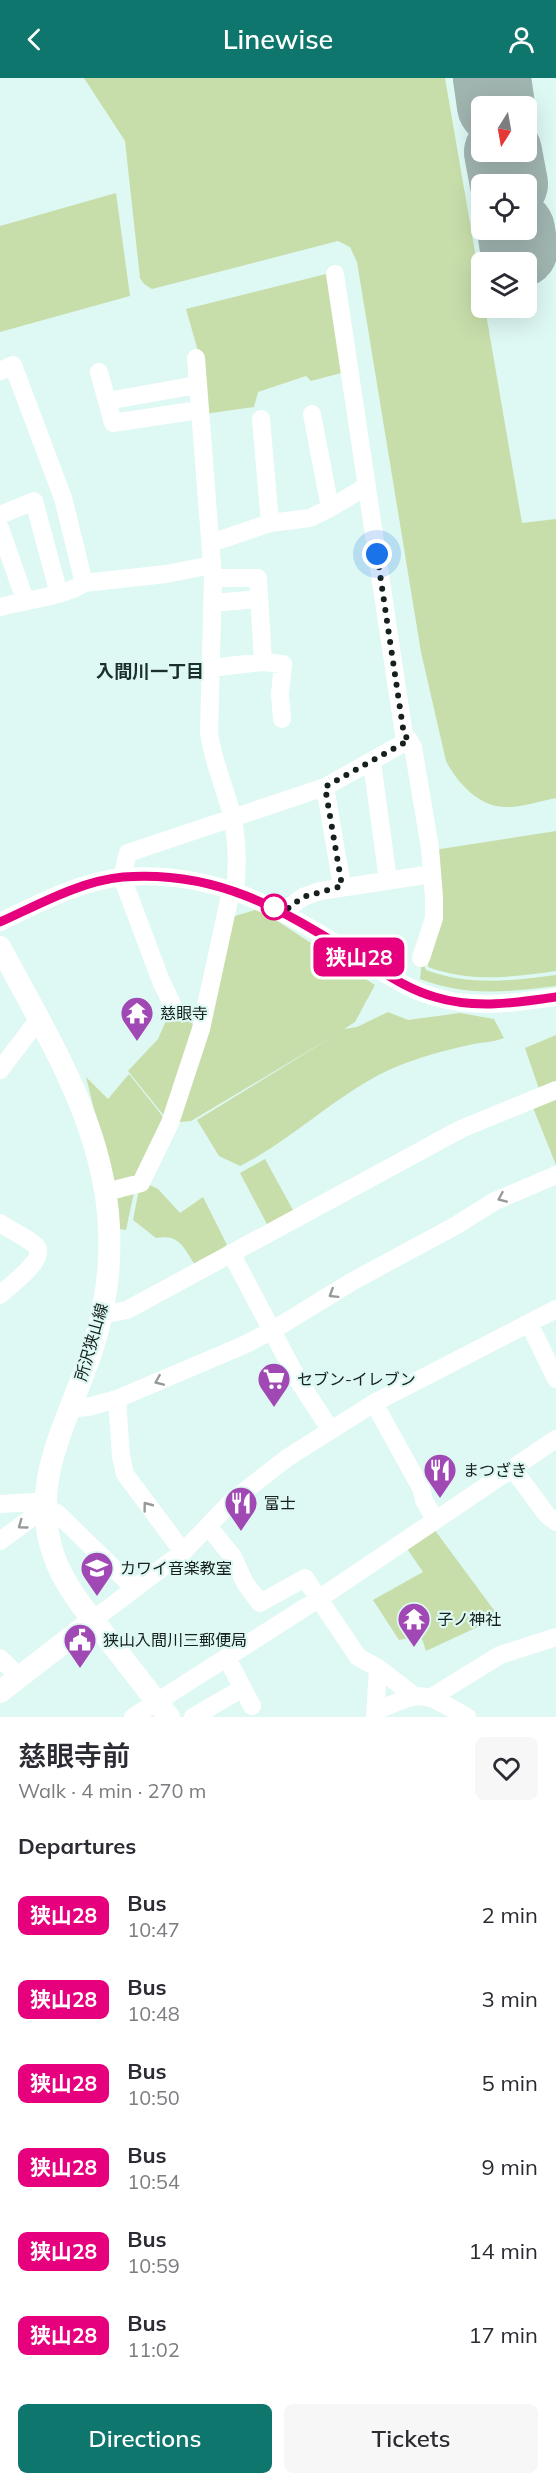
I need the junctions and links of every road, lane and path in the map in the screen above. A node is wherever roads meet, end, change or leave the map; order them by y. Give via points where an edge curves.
1 (334, 274) dead end
2 (195, 358) dead end
3 (0, 371) edge
4 (99, 372) dead end
5 (197, 385) junction
6 (107, 401) junction
7 (199, 410) junction
8 (312, 414) dead end
9 (261, 419) dead end
10 (367, 486) junction
11 (330, 508) junction
12 (0, 515) edge
13 (270, 523) junction
14 (0, 528) edge
15 (211, 543) junction
16 (212, 572) junction
17 (84, 583) junction
18 (59, 594) junction
19 (259, 599) junction
20 (25, 600) junction
21 (212, 603) junction
22 (0, 607) edge
23 (263, 662) junction
24 (210, 668) junction
25 (282, 719) dead end
26 (409, 740) junction
27 (372, 762) junction
28 (325, 787) junction
29 (233, 819) junction
30 (432, 874) junction
31 (122, 877) junction
32 (388, 880) junction
33 (342, 886) junction
34 (233, 891) junction
35 (283, 912) junction
36 (0, 922) edge
37 (0, 947) edge
38 (422, 958) dead end
39 (556, 997) edge
40 (173, 1006) dead end
41 (38, 1020) junction
42 (0, 1070) edge
43 (556, 1090) edge
44 (556, 1175) edge
45 (106, 1192) junction
46 (0, 1223) edge
47 (231, 1253) junction
48 (0, 1295) edge
49 (556, 1309) edge
50 (101, 1314) junction
51 (529, 1323) junction
52 (273, 1330) junction
53 (556, 1378) edge
54 (117, 1399) junction
55 (374, 1403) junction
56 (68, 1409) junction
57 (330, 1429) junction
58 (556, 1439) edge
59 (513, 1469) junction
60 (0, 1504) edge
61 (45, 1508) junction
62 (435, 1520) junction
63 (556, 1522) edge
64 (208, 1526) junction
65 (0, 1541) edge
66 (183, 1552) junction
67 (135, 1589) junction
68 (320, 1598) junction
69 (93, 1620) junction
70 (556, 1637) edge
71 (0, 1658) edge
72 (227, 1658) junction
73 (378, 1668) junction
74 (19, 1677) junction
75 (243, 1688) junction
76 (0, 1692) edge
77 (413, 1695) junction
78 (432, 1697) junction
79 (252, 1706) dead end
80 (150, 1713) edge
81 (375, 1714) edge
82 (193, 1717) edge
83 (467, 1717) edge

1 - 10 street
2 - 5 street
3 - 17 street via 13,365 63,498
4 - 6 street
5 - 6 street
5 - 7 street
6 - 7 street via 113,423
7 - 15 street
8 - 11 street
9 - 13 street
10 - 11 street
10 - 26 street via 400,713 404,735
11 - 13 street via 310,518
12 - 18 street via 34,501
13 - 15 street
14 - 20 street
15 - 16 street
16 - 17 street
16 - 19 street via 258,578
16 - 21 street
17 - 18 street
18 - 20 street
19 - 21 street
19 - 23 street
20 - 22 street
21 - 24 street
23 - 24 street
23 - 25 street via 283,664
24 - 29 street via 211,746
26 - 27 street
26 - 30 street via 414,747
27 - 28 street
27 - 32 street
28 - 29 street
28 - 33 street
29 - 31 street via 128,853
29 - 34 street via 237,861
30 - 32 street
30 - 38 street via 434,918
31 - 34 street via 176,878
31 - 36 street via 76,889
31 - 40 street
32 - 33 street
33 - 35 street via 303,897
34 - 35 street
34 - 45 street via 201,1029 170,1123 141,1182
35 - 39 street via 399,982 434,997 495,1004
37 - 41 main road, 所沢狭山線
41 - 42 street
41 - 45 main road, 所沢狭山線 via 82,1105 102,1166
43 - 47 street via 462,1129
44 -> 52 street via 495,1201
45 - 50 main road, 所沢狭山線 via 109,1254
46 - 48 street via 30,1242 38,1254 31,1267
47 - 50 street via 127,1311
47 - 52 street
49 - 51 street
50 - 56 main road, 所沢狭山線
51 - 53 street
51 - 55 street
52 -> 54 street
52 - 57 street via 298,1380
54 - 56 street
66 -> 54 street via 125,1474 120,1456
55 - 57 street
55 - 62 street
56 - 61 main road, 所沢狭山線 via 54,1446
57 - 64 street via 249,1487
58 - 59 street
59 - 62 street
59 - 63 street
60 - 61 street via 33,1502
61 -> 65 street
61 - 67 street via 62,1518
61 - 69 main road, 所沢狭山線 via 57,1563
62 - 68 street
64 - 66 street
64 - 68 street via 260,1603 305,1578
66 - 67 street
67 - 69 street
68 - 72 street
68 - 73 street via 358,1657
69 - 74 main road
69 - 80 main road, 所沢狭山線
70 - 78 street via 500,1656
71 - 74 street
72 - 75 street
72 - 80 street
73 - 77 street
73 - 81 street
74 - 76 main road
75 - 79 street
75 - 82 street
77 - 78 street
77 - 81 street
78 - 83 street

